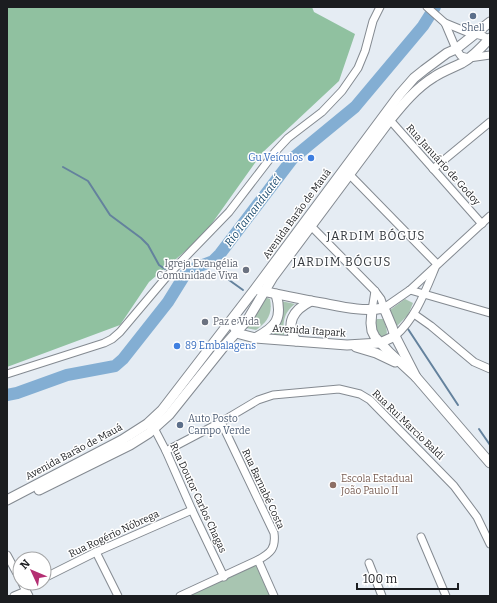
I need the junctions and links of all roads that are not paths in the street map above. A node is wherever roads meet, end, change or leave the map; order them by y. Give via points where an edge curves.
1 (380, 7) edge
2 (426, 7) edge
3 (490, 22) edge
4 (445, 23) junction
5 (476, 34) junction
6 (490, 40) edge
7 (456, 49) junction
8 (490, 55) edge
9 (469, 58) junction
10 (390, 120) junction
11 (490, 122) edge
12 (433, 169) junction
13 (349, 174) junction
14 (490, 216) edge
15 (482, 224) junction
16 (311, 226) junction
17 (437, 264) junction
18 (430, 280) junction
19 (260, 290) junction
20 (410, 290) junction
21 (375, 291) junction
22 (276, 294) junction
23 (424, 294) junction
24 (436, 298) junction
25 (311, 301) junction
26 (243, 304) junction
27 (384, 308) junction
28 (372, 310) junction
29 (490, 313) edge
30 (414, 314) junction
31 (237, 332) junction
32 (395, 336) junction
33 (255, 338) junction
34 (296, 341) junction
35 (380, 343) junction
36 (347, 345) junction
37 (406, 368) junction
38 (490, 369) edge
39 (7, 374) edge
40 (416, 377) junction
41 (221, 422) junction
42 (154, 428) junction
43 (166, 451) junction
44 (490, 463) edge
45 (7, 500) edge
46 (7, 506) edge
47 (192, 510) junction
48 (421, 537) dead end
49 (490, 544) edge
50 (96, 552) junction
51 (7, 555) edge
52 (258, 560) junction
53 (369, 563) dead end
54 (12, 564) edge
55 (52, 574) edge
56 (224, 577) junction
57 (190, 594) edge
58 (118, 596) edge
59 (180, 596) edge
60 (274, 596) edge
61 (382, 596) edge
62 (446, 596) edge

1 - 39 street via 373,20 358,68 342,91 322,112 288,138 275,152 229,212 169,274 120,332 104,343
2 - 4 street
3 - 5 main road, Avenida Barão de Mauá
4 - 5 street
4 - 7 street
5 - 6 street
5 - 7 main road, Avenida Barão de Mauá
6 - 9 main road, Avenida Barão de Mauá
7 - 9 street via 461,56
7 - 19 main road, Avenida Barão de Mauá via 414,78 400,94
8 - 9 street
9 - 10 main road, Avenida Barão de Mauá via 422,85
10 - 12 street, Rua Januário de Godoy
10 - 13 main road, Avenida Barão de Mauá
11 - 12 street
12 - 15 street, Rua Januário de Godoy
13 - 16 main road, Avenida Barão de Mauá
13 - 17 street
14 - 15 street
15 - 17 street
16 - 19 main road, Avenida Barão de Mauá
16 - 21 street
17 - 18 street
17 - 20 street
18 - 23 street
18 - 24 street
19 - 22 main road
19 - 26 main road, Avenida Barão de Mauá
19 - 31 main road, Avenida Barão de Mauá via 248,319
20 - 23 street
20 - 27 street
21 - 27 street
21 - 28 street
22 - 25 main road
22 - 33 main road via 278,317 268,331
23 - 24 street
23 - 30 street
24 - 29 street
25 - 28 main road
25 - 34 main road via 295,312 292,334
26 - 31 main road via 234,322
26 - 45 main road, Avenida Barão de Mauá via 162,410 147,424 122,440
27 - 28 main road
27 - 32 main road
28 - 35 main road via 372,331
30 - 32 street
30 - 38 street via 474,362
31 - 33 main road, Avenida Itapark
31 - 42 main road, Avenida Barão de Mauá via 169,415
32 - 35 main road, Avenida Itapark
32 - 40 main road
33 - 34 main road, Avenida Itapark
34 - 36 main road, Avenida Itapark
35 - 36 main road, Avenida Itapark
35 - 37 main road
36 - 37 main road via 376,353
37 - 40 main road
40 - 44 main road
41 - 43 street, Rua Rui Marcio Baldi
41 - 49 street, Rua Rui Marcio Baldi via 258,400 273,395 339,389 360,394 370,400 454,486 477,517
41 - 52 street, Rua Barnabé Costa via 274,533 272,550
42 - 43 street, Rua Doutor Carlos Chagas
42 - 46 main road, Avenida Barão de Mauá via 130,445
43 - 47 street, Rua Doutor Carlos Chagas
47 - 50 street, Rua Rogério Nóbrega
47 - 56 street, Rua Doutor Carlos Chagas
48 - 62 street
50 - 55 street, Rua Rogério Nóbrega
50 - 58 street
51 - 54 street
52 - 56 street, Rua Barnabé Costa
52 - 60 street
53 - 61 street
56 - 57 street, Rua Barnabé Costa
57 - 59 street, Rua Barnabé Costa

